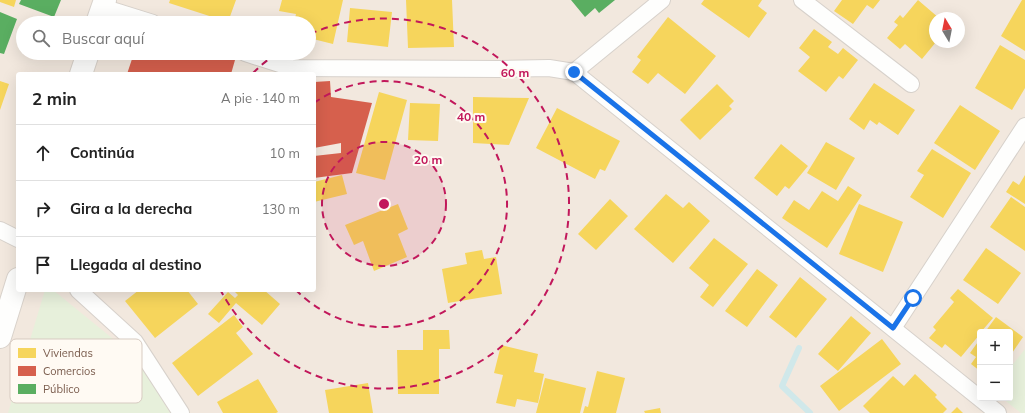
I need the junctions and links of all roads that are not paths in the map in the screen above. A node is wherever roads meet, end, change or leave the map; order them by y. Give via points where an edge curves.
1 (662, 0) edge
2 (802, 0) edge
3 (101, 10) edge
4 (125, 16) edge
5 (86, 60) edge
6 (267, 60) edge
7 (83, 72) edge
8 (574, 72) junction
9 (912, 84) dead end
10 (1025, 126) edge
11 (0, 230) edge
12 (16, 238) edge
13 (16, 285) edge
14 (80, 292) edge
15 (893, 328) junction
16 (0, 337) edge
17 (132, 339) edge
18 (142, 353) edge
19 (181, 413) edge
20 (998, 413) edge

1 - 8 street
2 - 9 street
3 - 4 street
5 - 7 main road
6 - 8 street via 292,68 549,68
8 - 15 street
10 - 15 street
11 - 12 street
13 - 16 main road
14 - 17 street
15 - 20 street
18 - 19 street

